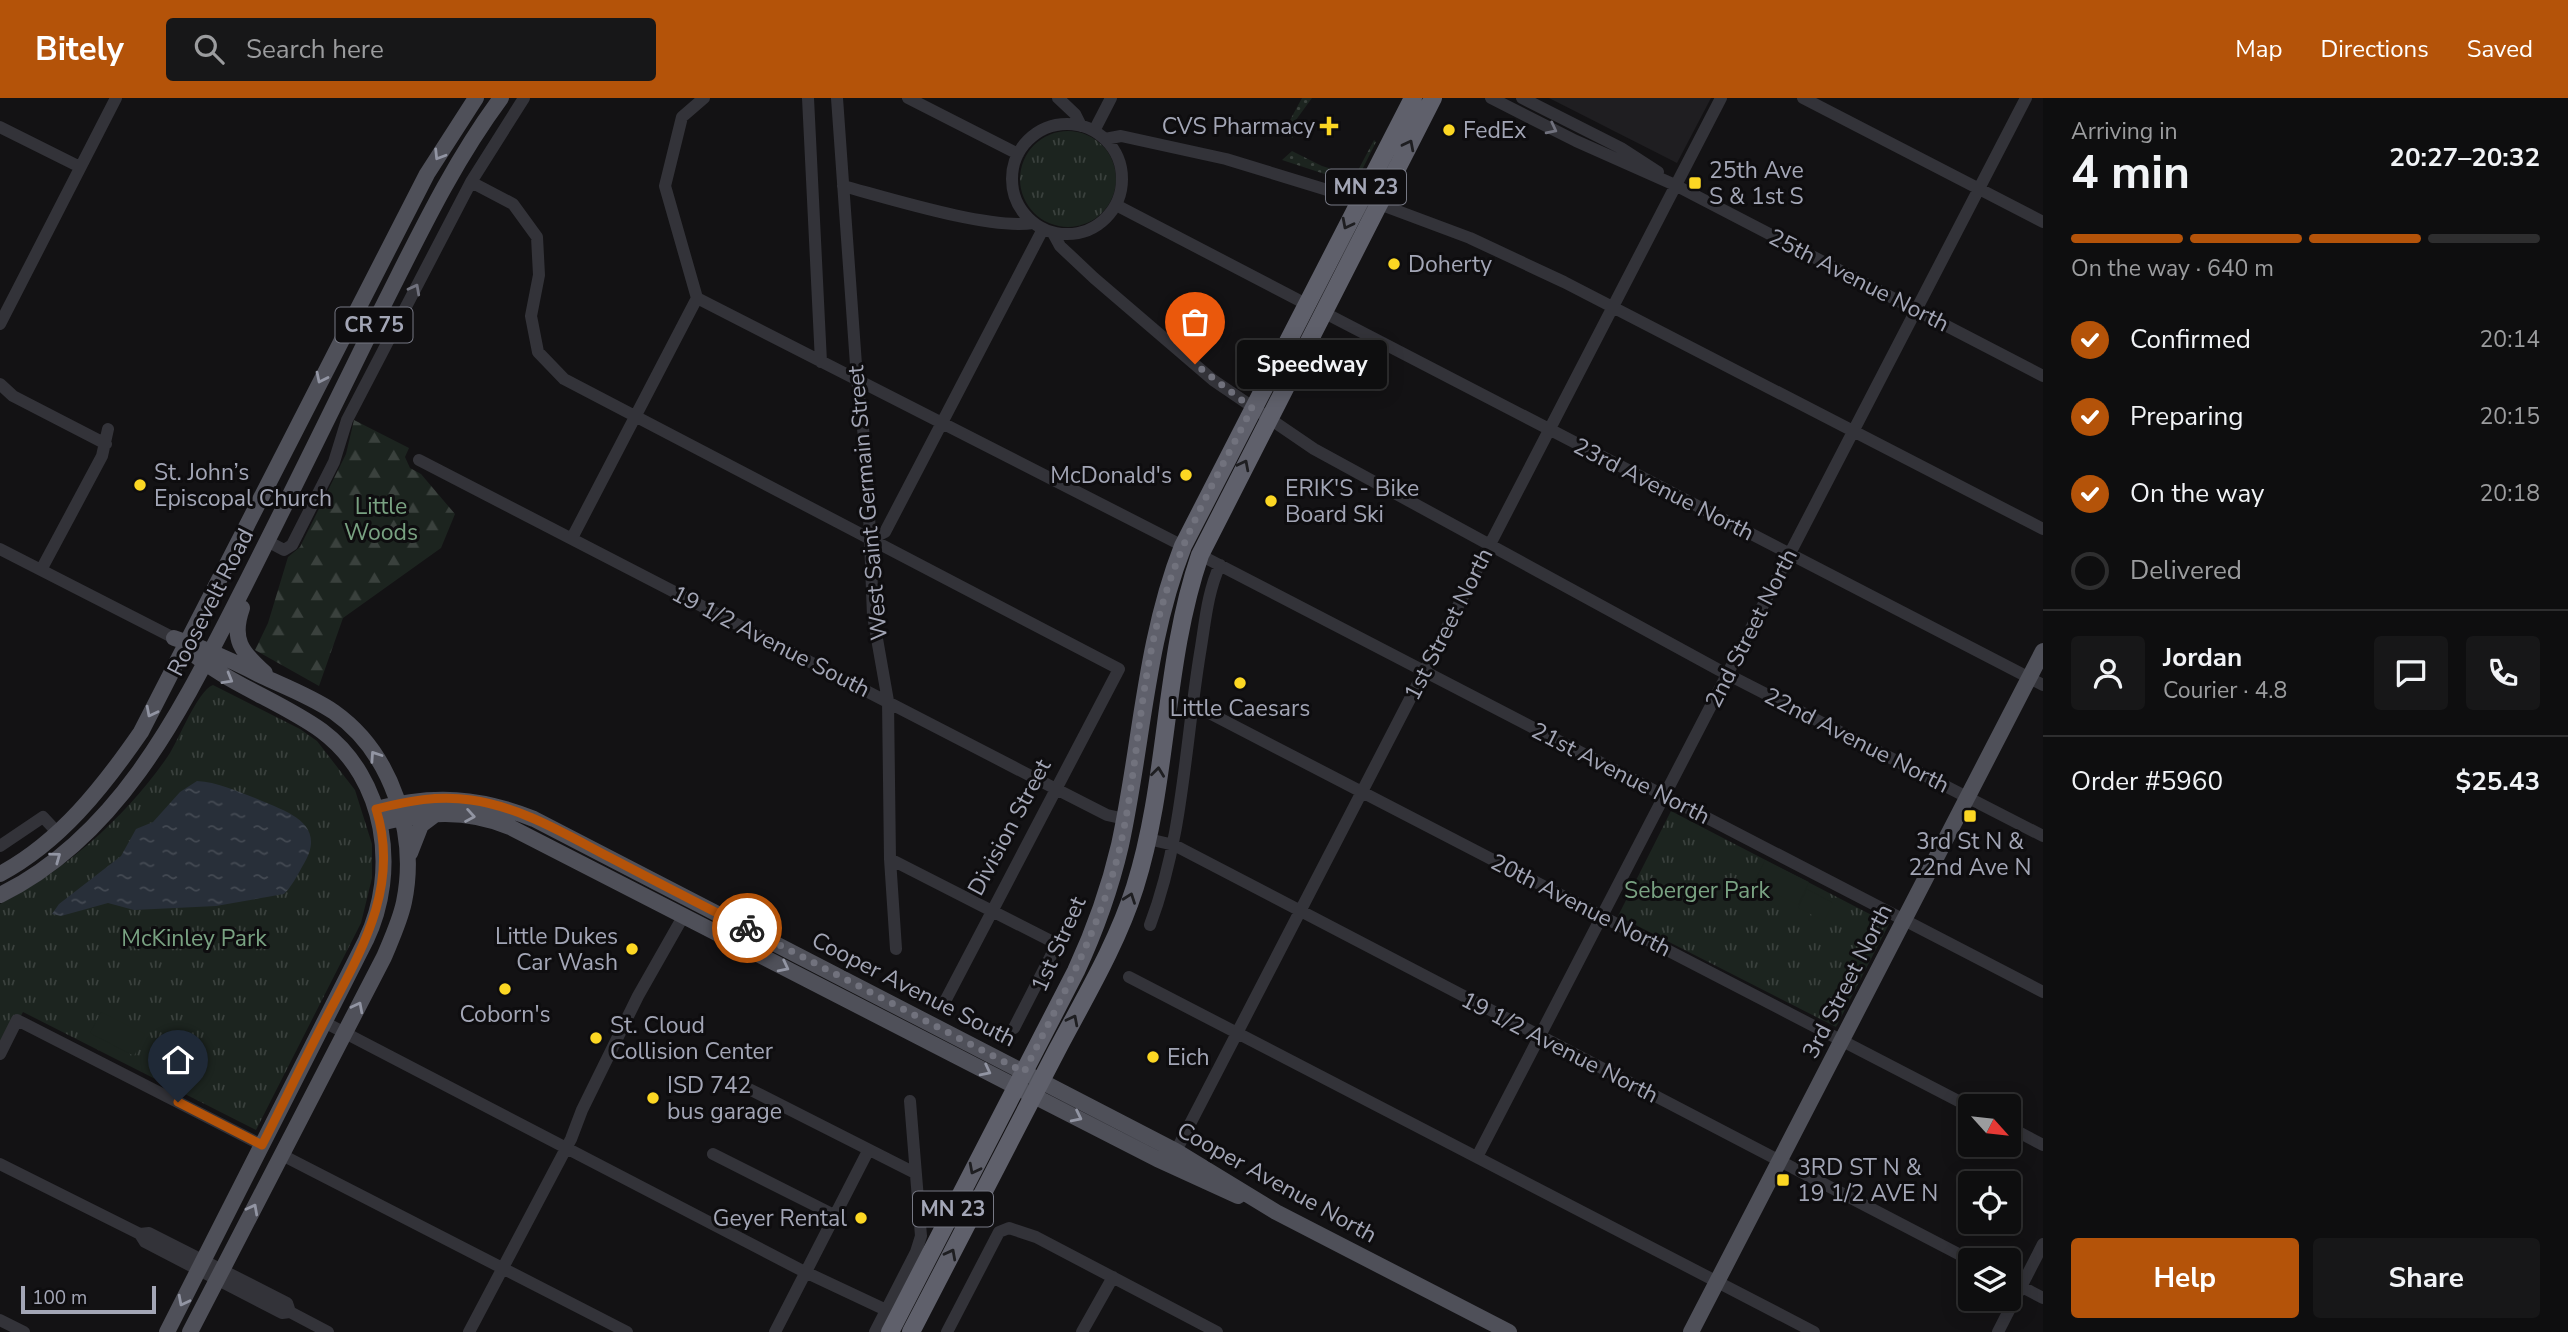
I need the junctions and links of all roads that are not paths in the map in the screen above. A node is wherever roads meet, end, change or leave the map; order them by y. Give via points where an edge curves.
1 (116, 98) edge
2 (476, 98) edge
3 (501, 98) edge
4 (524, 98) edge
5 (704, 98) edge
6 (808, 98) edge
7 (837, 98) edge
8 (908, 98) edge
9 (1058, 98) edge
10 (1111, 98) edge
11 (1413, 98) edge
12 (1433, 98) edge
13 (1491, 98) edge
14 (1522, 98) edge
15 (1721, 98) edge
16 (1803, 98) edge
17 (2026, 98) edge
18 (1082, 126) junction
19 (0, 127) edge
20 (1094, 131) junction
21 (1105, 139) junction
22 (1018, 154) junction
23 (80, 167) junction
24 (471, 182) junction
25 (1675, 185) junction
26 (843, 186) junction
27 (1979, 189) junction
28 (1360, 200) junction
29 (1379, 204) junction
30 (1116, 205) junction
31 (2043, 222) edge
32 (1043, 228) junction
33 (697, 298) junction
34 (1306, 304) junction
35 (1612, 308) junction
36 (1916, 310) junction
37 (1323, 313) junction
38 (0, 324) edge
39 (821, 362) junction
40 (2043, 376) edge
41 (857, 379) junction
42 (0, 384) edge
43 (1252, 408) junction
44 (634, 418) junction
45 (1267, 420) junction
46 (943, 422) junction
47 (108, 429) dead end
48 (1549, 429) junction
49 (1853, 432) junction
50 (106, 444) junction
51 (419, 460) dead end
52 (2043, 529) edge
53 (572, 538) junction
54 (871, 539) junction
55 (267, 541) junction
56 (1183, 546) junction
57 (1489, 546) junction
58 (0, 549) edge
59 (1790, 554) junction
60 (1200, 555) junction
61 (258, 559) junction
62 (1220, 565) junction
63 (41, 570) junction
64 (182, 642) junction
65 (2043, 651) edge
66 (208, 657) junction
67 (1424, 671) junction
68 (1728, 674) junction
69 (2036, 682) edge
70 (289, 689) junction
71 (888, 701) junction
72 (1192, 704) junction
73 (1056, 789) junction
74 (1362, 792) junction
75 (1664, 796) junction
76 (1969, 798) junction
77 (400, 810) junction
78 (437, 813) junction
79 (378, 816) junction
80 (1125, 819) junction
81 (57, 832) junction
82 (2043, 836) edge
83 (1148, 839) junction
84 (1174, 845) junction
85 (0, 846) edge
86 (890, 859) junction
87 (407, 862) junction
88 (0, 874) edge
89 (0, 895) edge
90 (993, 911) junction
91 (1299, 912) junction
92 (684, 915) junction
93 (1602, 916) junction
94 (1904, 919) junction
95 (1150, 925) dead end
96 (896, 949) dead end
97 (1129, 977) dead end
98 (2043, 992) edge
99 (942, 1007) dead end
100 (324, 1022) junction
101 (1014, 1028) dead end
102 (345, 1032) junction
103 (1237, 1033) junction
104 (1539, 1037) junction
105 (1841, 1040) junction
106 (0, 1054) edge
107 (1020, 1079) junction
108 (1037, 1088) junction
109 (748, 1089) dead end
110 (911, 1101) dead end
111 (1958, 1101) edge
112 (2021, 1133) edge
113 (262, 1145) junction
114 (2043, 1145) edge
115 (566, 1148) junction
116 (1176, 1150) junction
117 (868, 1151) junction
118 (713, 1154) dead end
119 (282, 1155) junction
120 (1477, 1157) junction
121 (1779, 1161) junction
122 (0, 1164) edge
123 (915, 1173) junction
124 (1276, 1212) junction
125 (835, 1216) junction
126 (2043, 1244) edge
127 (1958, 1254) edge
128 (202, 1265) junction
129 (502, 1268) junction
130 (806, 1272) junction
131 (220, 1275) junction
132 (1113, 1277) junction
133 (1717, 1281) junction
134 (2021, 1286) joint
135 (2043, 1298) edge
136 (886, 1310) junction
137 (2008, 1311) edge
138 (0, 1320) edge
139 (24, 1332) edge
140 (167, 1332) edge
141 (190, 1332) edge
142 (328, 1332) edge
143 (469, 1332) edge
144 (627, 1332) edge
145 (775, 1332) edge
146 (874, 1332) edge
147 (890, 1332) edge
148 (911, 1332) edge
149 (947, 1332) edge
150 (1082, 1332) edge
151 (1217, 1332) edge
152 (1509, 1332) edge
153 (1691, 1332) edge
154 (1814, 1332) edge
155 (1998, 1332) edge

1 - 23 street
2 -> 64 main road, Roosevelt Road / CR 75 via 427,174
3 - 55 main road, Roosevelt Road / CR 75 via 445,182
4 - 24 street
5 - 33 street via 682,117 665,186
6 - 39 street, West Saint Germain Street
7 - 26 street, West Saint Germain Street
8 - 22 street
9 - 18 street
10 - 20 street
11 - 28 highway, MN 23
29 -> 12 highway, MN 23
13 -> 25 street, 25th Avenue North
14 - 25 street, 25th Avenue North via 1632,154
15 - 25 street, 1st Street North
16 - 27 street
17 - 27 street, 2nd Street North
18 - 20 street
18 - 22 street via 1063,124 1045,129 1029,139
19 - 23 street
20 - 21 street
21 - 28 street via 1121,136 1226,159
21 - 30 street via 1121,170
22 - 32 street via 1012,172 1013,191 1020,209
23 - 38 street
24 - 44 street via 513,204 537,237 539,275 531,316 538,352 564,379
55 -> 24 street via 284,550 292,545 334,462 347,420
25 - 35 street, 1st Street North
25 - 36 street, 25th Avenue North
26 - 32 street
26 - 41 street, West Saint Germain Street
27 - 31 street
27 - 36 street, 2nd Street North
28 -> 34 highway, MN 23
29 - 35 street via 1470,238
29 - 37 highway, MN 23
30 - 32 street via 1089,230 1071,234
30 - 34 street
32 - 43 street, 22nd Avenue North via 1103,286
32 - 46 street
33 - 39 street
33 - 44 street
34 - 43 highway, MN 23
35 - 48 street, 1st Street North
35 - 49 street
36 - 40 street, 25th Avenue North
36 - 49 street, 2nd Street North
37 - 45 highway, MN 23
37 - 48 street, 23rd Avenue North
39 - 41 street
41 - 46 street
41 - 54 street, West Saint Germain Street
42 - 50 street via 13,396
43 - 45 street, 22nd Avenue North
43 - 56 highway, MN 23
44 - 53 street
44 - 54 street
45 - 57 street, 22nd Avenue North
60 -> 45 highway, MN 23
46 - 54 street via 885,532
46 - 56 street
47 - 50 street
48 - 57 street, 1st Street North
48 - 59 street, 23rd Avenue North
49 - 52 street
49 - 59 street, 2nd Street North
50 - 63 street
51 - 53 street, 19 1/2 Avenue South
53 - 71 street, 19 1/2 Avenue South
54 - 71 street, West Saint Germain Street via 873,616
54 - 73 street, Division Street via 1119,669
55 - 61 main road, Roosevelt Road / CR 75
56 - 80 highway, 1st Street / MN 23 via 1151,652
57 - 67 street, 1st Street North
57 - 68 street, 22nd Avenue North
58 - 63 street
59 - 68 street, 2nd Street North
59 - 69 street, 23rd Avenue North
60 - 62 street, 21st Avenue North
83 -> 60 highway, 1st Street / MN 23 via 1173,659
61 - 66 main road, Roosevelt Road / CR 75
61 - 70 main road via 236,636 255,664
62 - 67 street, 21st Avenue North
62 - 72 street via 1211,590
63 - 64 street
64 - 66 main road
64 -> 81 main road, Roosevelt Road / CR 75 via 128,751
65 - 69 main road, 3rd Street North
66 - 70 main road
66 -> 79 main road via 331,739 357,772
89 -> 66 main road, Roosevelt Road / CR 75 via 73,845 124,792 162,742
67 - 74 street, 1st Street North
67 - 75 street, 21st Avenue North
68 - 75 street, 2nd Street North
68 - 76 street, 22nd Avenue North
69 - 76 main road, 3rd Street North
77 -> 70 main road via 380,764 359,735 334,712
71 - 73 street, 19 1/2 Avenue South
71 - 86 street, West Saint Germain Street
72 - 74 street, 20th Avenue North
72 - 84 street
73 - 80 street, 19 1/2 Avenue South via 1107,815
73 - 90 street, Division Street
74 - 91 street, 1st Street North
74 - 93 street, 20th Avenue North
75 - 93 street, 2nd Street North
75 - 94 street, 21st Avenue North
76 - 82 street, 22nd Avenue North
76 - 94 main road, 3rd Street North
77 - 78 main road
77 - 79 main road, Cooper Avenue South
77 - 87 main road
77 - 107 main road, Cooper Avenue South via 437,798 472,800 534,819
78 - 87 main road via 421,825
78 -> 92 main road via 467,815 510,827
79 - 100 main road via 384,869 378,911
80 - 107 highway, 1st Street / MN 23 via 1091,938
81 - 85 street via 43,817
81 - 88 main road, Roosevelt Road / CR 75
83 - 84 street, 19 1/2 Avenue North
108 -> 83 highway, 1st Street / MN 23 via 1116,933
84 - 91 street, 19 1/2 Avenue North
84 - 95 street
86 - 90 street
86 - 96 street, West Saint Germain Street
102 -> 87 main road via 398,923
90 - 99 street, Division Street
90 - 101 street via 1057,944
91 - 103 street, 1st Street North
91 - 104 street, 19 1/2 Avenue North
92 -> 107 main road
92 - 115 street via 638,996
93 - 104 street, 2nd Street North
93 - 105 street, 20th Avenue North
94 - 98 street, 21st Avenue North
94 - 105 main road, 3rd Street North
97 - 103 street
100 - 102 street
100 - 113 main road
102 - 115 street
102 - 119 main road
103 - 116 street, 1st Street North
103 - 120 street
104 - 120 street, 2nd Street North
104 - 121 street, 19 1/2 Avenue North
105 - 111 street, 20th Avenue North
105 - 121 main road, 3rd Street North
106 - 113 street via 17,1020
107 - 108 main road, Cooper Avenue North
107 -> 147 highway, 1st Street / MN 23
108 - 116 main road, Cooper Avenue North
108 -> 124 main road via 1204,1182
148 -> 108 highway, 1st Street / MN 23
109 - 117 street
110 - 123 street
112 - 114 street
113 - 128 main road
115 - 129 street
115 - 130 street
116 - 124 main road, Cooper Avenue North
117 - 123 street
117 - 125 street
118 - 125 street
119 - 129 street
131 -> 119 main road
120 - 133 street
121 - 127 street, 19 1/2 Avenue North
121 - 133 main road, 3rd Street North
122 - 128 street via 140,1234 149,1233
123 - 136 street via 921,1236
124 - 152 main road, Cooper Avenue North
125 - 130 street
126 - 134 street
128 - 131 street
128 -> 140 main road
129 - 143 street
129 - 144 street
130 - 136 street
130 - 145 street
131 - 141 main road
131 - 142 street via 286,1303 289,1312
132 - 149 street via 1009,1228 999,1232
132 - 150 street
132 - 151 street
133 - 153 main road, 3rd Street North
133 - 154 street
134 - 135 street
136 - 146 street
137 - 155 street
138 - 139 street

